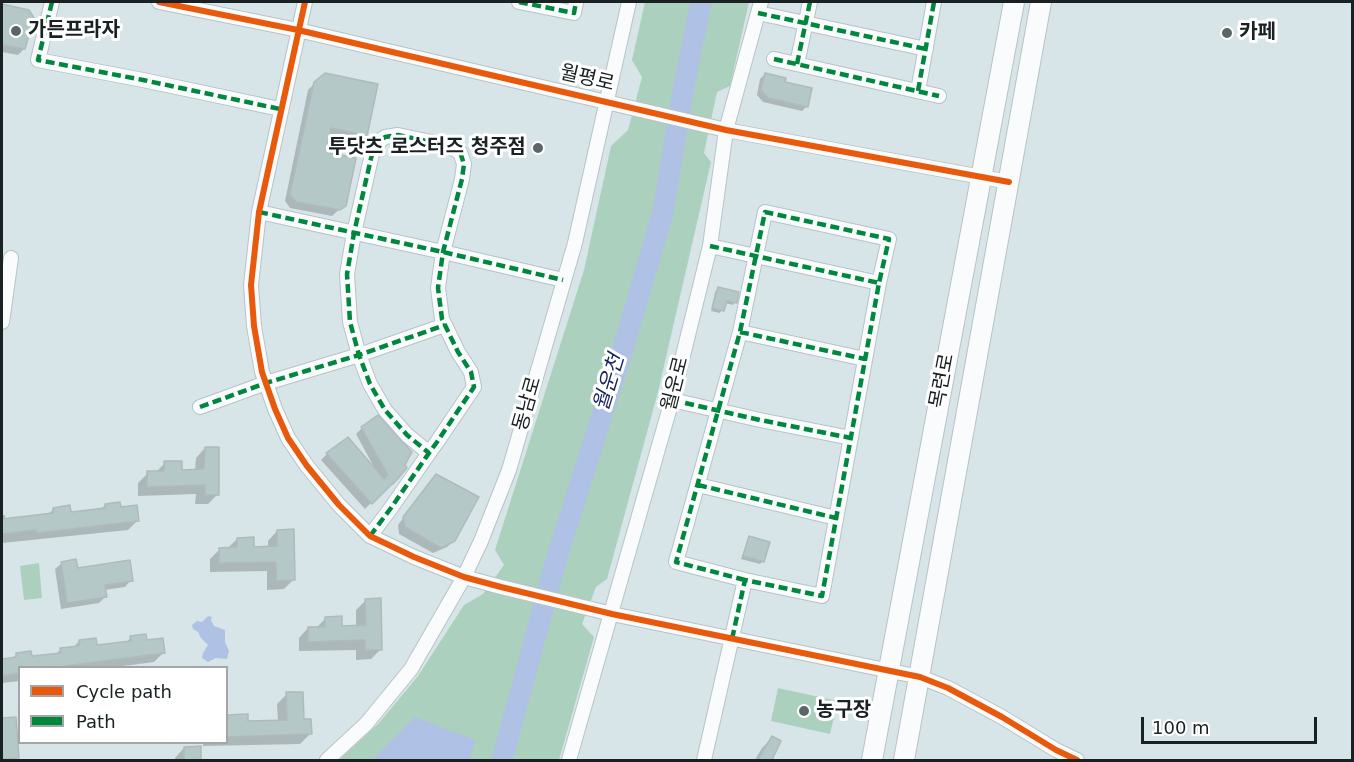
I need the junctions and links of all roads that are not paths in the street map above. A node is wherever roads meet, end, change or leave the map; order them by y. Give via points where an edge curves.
1 (52, 2) edge
2 (159, 2) edge
3 (305, 2) edge
4 (519, 2) edge
5 (576, 2) edge
6 (629, 2) edge
7 (810, 2) edge
8 (934, 2) edge
9 (1014, 2) edge
10 (1041, 2) edge
11 (760, 7) edge
12 (806, 23) junction
13 (298, 30) junction
14 (926, 49) junction
15 (774, 59) dead end
16 (797, 64) junction
17 (918, 91) junction
18 (939, 96) dead end
19 (605, 100) junction
20 (280, 109) junction
21 (726, 130) junction
22 (982, 177) junction
23 (1009, 182) junction
24 (259, 212) junction
25 (354, 232) junction
26 (710, 246) junction
27 (443, 252) junction
28 (757, 256) junction
29 (11, 258) dead end
30 (563, 280) junction
31 (879, 283) junction
32 (2, 322) edge
33 (445, 325) junction
34 (740, 332) junction
35 (359, 355) junction
36 (865, 359) junction
37 (266, 383) junction
38 (672, 400) junction
39 (200, 407) dead end
40 (719, 411) junction
41 (851, 438) junction
42 (429, 453) junction
43 (698, 485) junction
44 (836, 518) junction
45 (370, 536) junction
46 (464, 577) junction
47 (745, 580) junction
48 (612, 614) junction
49 (732, 639) junction
50 (889, 671) junction
51 (920, 677) junction
52 (327, 760) edge
53 (568, 760) edge
54 (704, 760) edge
55 (872, 760) edge
56 (904, 760) edge
57 (1077, 760) edge

1 - 20 street via 38,60
2 - 13 street, 월평로
3 - 13 street
4 - 5 street via 574,13
6 - 19 street, 동남로
7 - 12 street
8 - 14 street
9 - 22 street, 목련로
10 - 23 street, 목련로
11 - 12 street
11 - 21 street, 월운로
12 - 14 street
12 - 16 street
13 - 19 street, 월평로
13 - 20 street
14 - 17 street
15 - 16 street
16 - 17 street
17 - 18 street
19 - 21 street, 월평로
19 - 30 street, 동남로 via 575,243
20 - 24 street
21 - 22 street, 월평로
21 - 26 street, 월운로
22 - 23 street, 월평로
22 - 50 street, 목련로
23 - 51 street, 목련로
24 - 25 street
24 - 37 street via 252,285 254,326
25 - 27 street
25 - 27 street via 375,144 398,135 446,145 460,152 464,164
25 - 35 street via 348,284 350,322
26 - 28 street
26 - 38 street, 월운로
27 - 30 street
27 - 33 street via 438,288
28 - 31 street
28 - 31 street via 765,212 889,239
28 - 34 street
29 - 32 street
30 - 46 street, 동남로 via 509,470
31 - 36 street
33 - 35 street
33 - 42 street via 471,372 474,387
34 - 36 street
34 - 40 street
35 - 37 street
35 - 42 street via 385,410
36 - 41 street
37 - 39 street
37 - 45 street via 294,447 339,505
38 - 40 street
38 - 48 street, 월운로
40 - 41 street
40 - 43 street
41 - 44 street
42 - 45 street
43 - 44 street
43 - 47 street via 676,562
44 - 47 street via 822,596
45 - 46 street
46 - 48 street
46 - 52 street, 동남로 via 411,669 366,724
47 - 49 street
48 - 49 street
48 - 53 street, 월운로
49 - 50 street
49 - 54 street
50 - 51 street
50 - 55 street, 목련로
51 - 56 street, 목련로
51 - 57 street via 948,688

